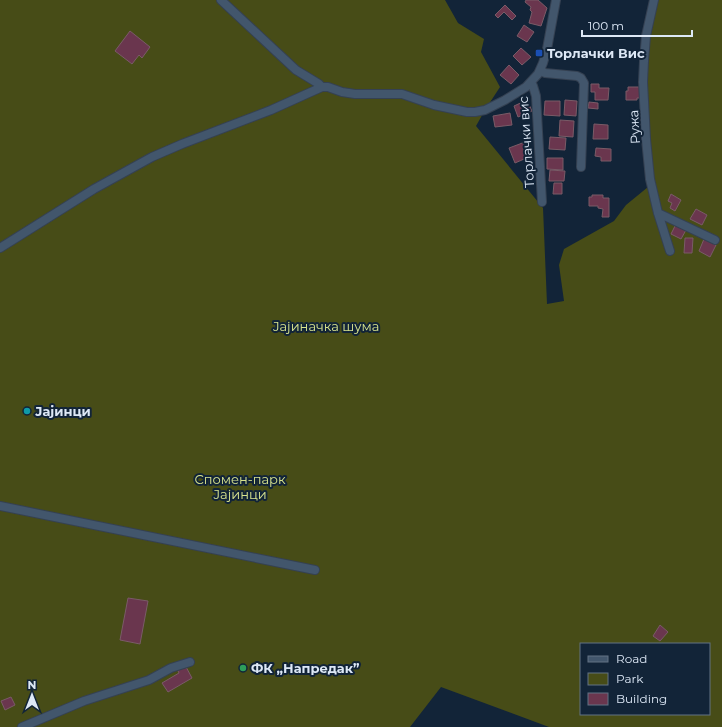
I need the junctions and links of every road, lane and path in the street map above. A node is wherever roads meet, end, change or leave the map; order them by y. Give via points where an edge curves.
1 (221, 0) edge
2 (556, 0) edge
3 (654, 0) edge
4 (540, 70) junction
5 (531, 82) junction
6 (322, 88) junction
7 (581, 167) dead end
8 (542, 202) dead end
9 (658, 213) junction
10 (715, 240) dead end
11 (0, 248) edge
12 (670, 251) dead end
13 (0, 506) edge
14 (315, 570) dead end
15 (190, 662) dead end
16 (22, 727) edge

1 - 6 street via 296,70
2 - 4 street, Торлачки вис via 547,49
3 - 9 street, Ружа via 646,36 643,82 650,179
4 - 5 street, Торлачки вис
4 - 7 street via 546,73 577,76 584,83
5 - 6 street, Торлачки вис via 494,106 467,112 434,105 402,94 354,94 328,87
5 - 8 street, Торлачки вис via 536,96
6 - 11 street via 152,157 94,189
9 - 10 street
9 - 12 street, Ружа
13 - 14 street
15 - 16 street

